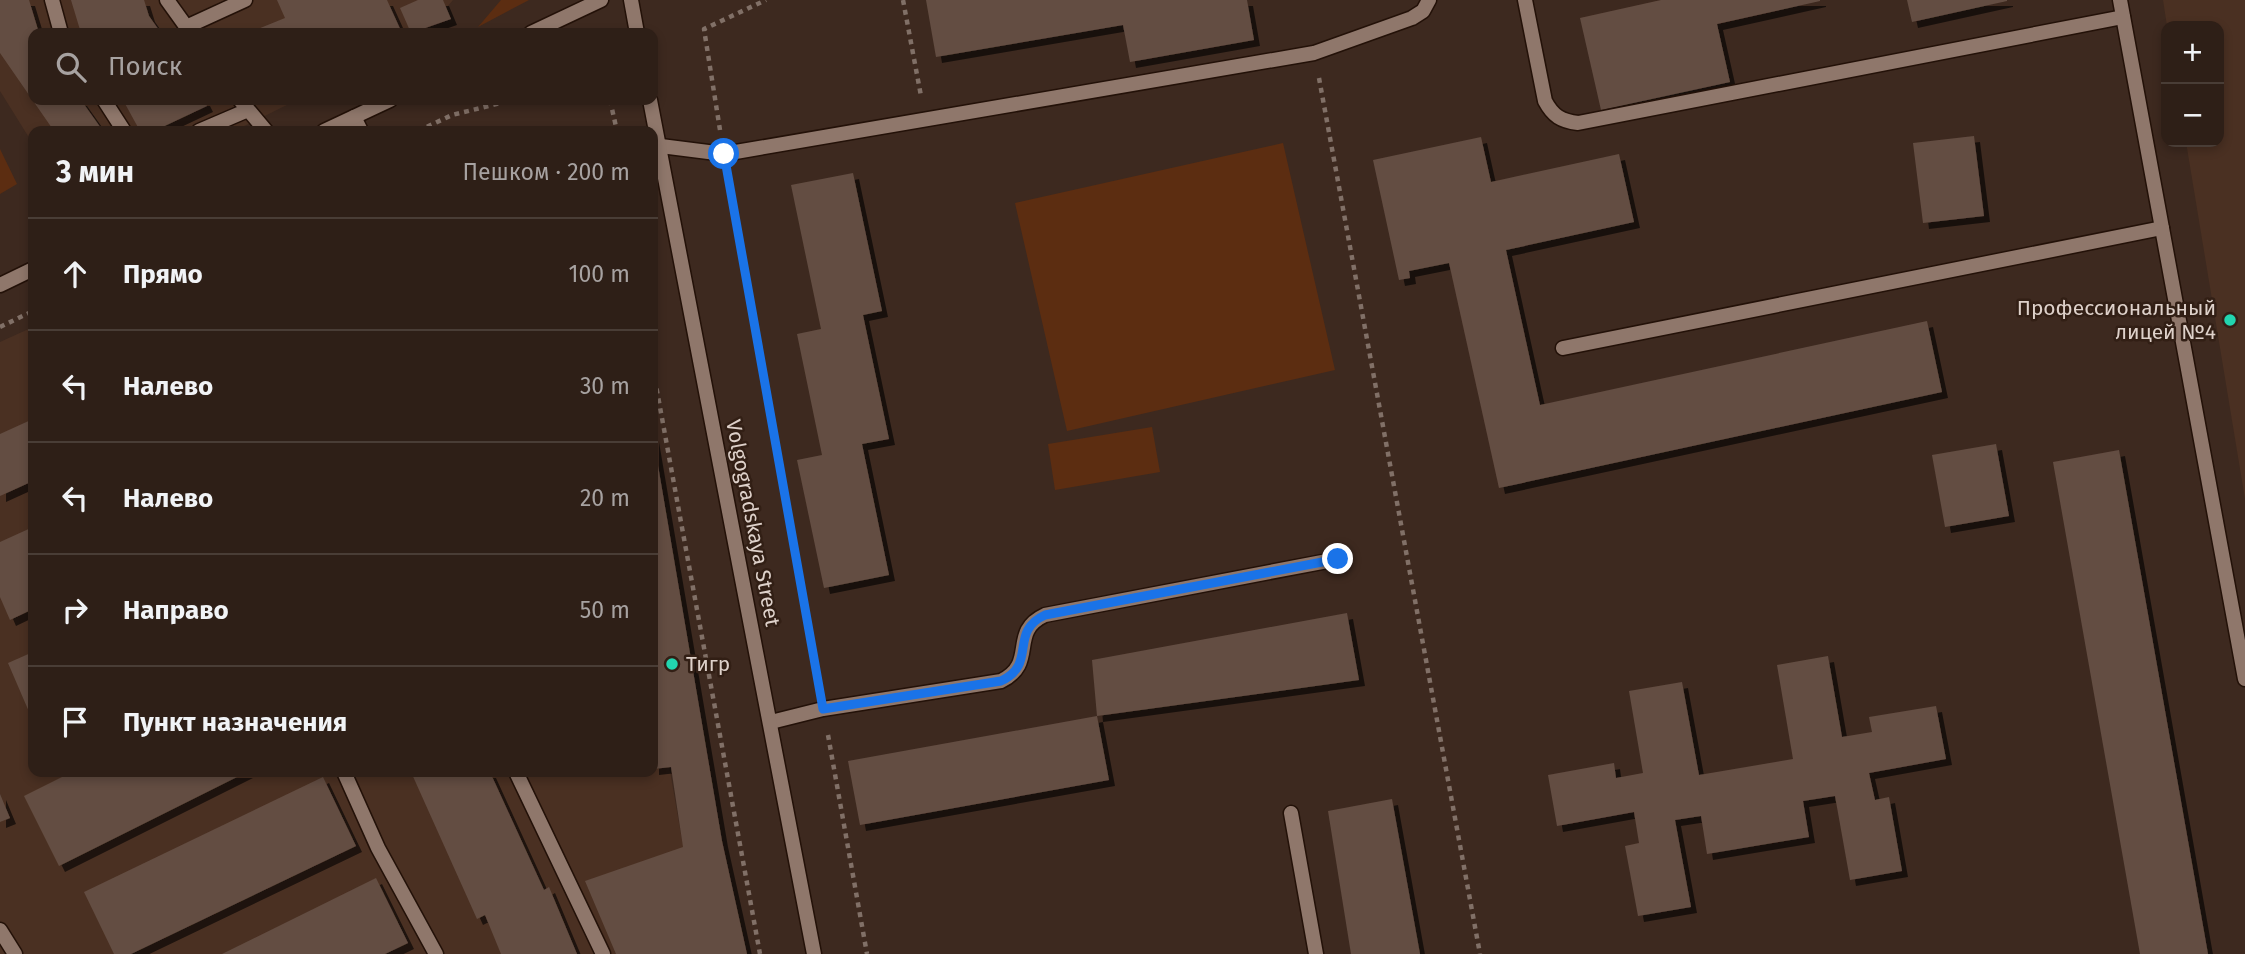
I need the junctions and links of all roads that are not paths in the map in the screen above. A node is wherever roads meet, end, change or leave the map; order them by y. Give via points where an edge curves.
1 (52, 0) edge
2 (167, 0) edge
3 (245, 0) edge
4 (601, 0) edge
5 (631, 0) edge
6 (1429, 0) edge
7 (1525, 0) edge
8 (2120, 0) edge
9 (2123, 17) junction
10 (60, 28) edge
11 (188, 28) edge
12 (193, 28) edge
13 (542, 28) edge
14 (636, 28) edge
15 (107, 105) edge
16 (244, 105) edge
17 (379, 105) edge
18 (651, 105) edge
19 (354, 117) junction
20 (121, 126) edge
21 (208, 126) edge
22 (262, 126) edge
23 (335, 126) edge
24 (358, 126) edge
25 (653, 126) edge
26 (658, 145) edge
27 (658, 155) edge
28 (2162, 228) junction
29 (28, 271) edge
30 (0, 285) edge
31 (1563, 348) dead end
32 (1338, 559) dead end
33 (2245, 679) edge
34 (771, 722) junction
35 (346, 777) edge
36 (518, 777) edge
37 (1291, 813) dead end
38 (0, 930) edge
39 (15, 954) edge
40 (436, 954) edge
41 (603, 954) edge
42 (814, 954) edge
43 (1316, 954) edge

1 - 10 street
2 - 11 street
3 - 12 street
4 - 13 street
5 - 14 street
6 - 26 street via 1412,18 1314,53 724,154
7 - 9 street via 1545,101 1564,121 1578,122
8 - 9 street
9 - 28 street
15 - 20 street
16 - 21 street
16 - 22 street
17 - 19 street
18 - 25 street, Volgogradskaya Street
19 - 23 street
19 - 24 street
27 - 34 street, Volgogradskaya Street
28 - 31 street
28 - 33 street
29 - 30 street
32 - 34 street via 1045,615 1032,620 1024,631 1022,664 1014,675 1001,681 823,709
34 - 42 street, Volgogradskaya Street
35 - 40 street via 378,848
36 - 41 street
37 - 43 street
38 - 39 street

